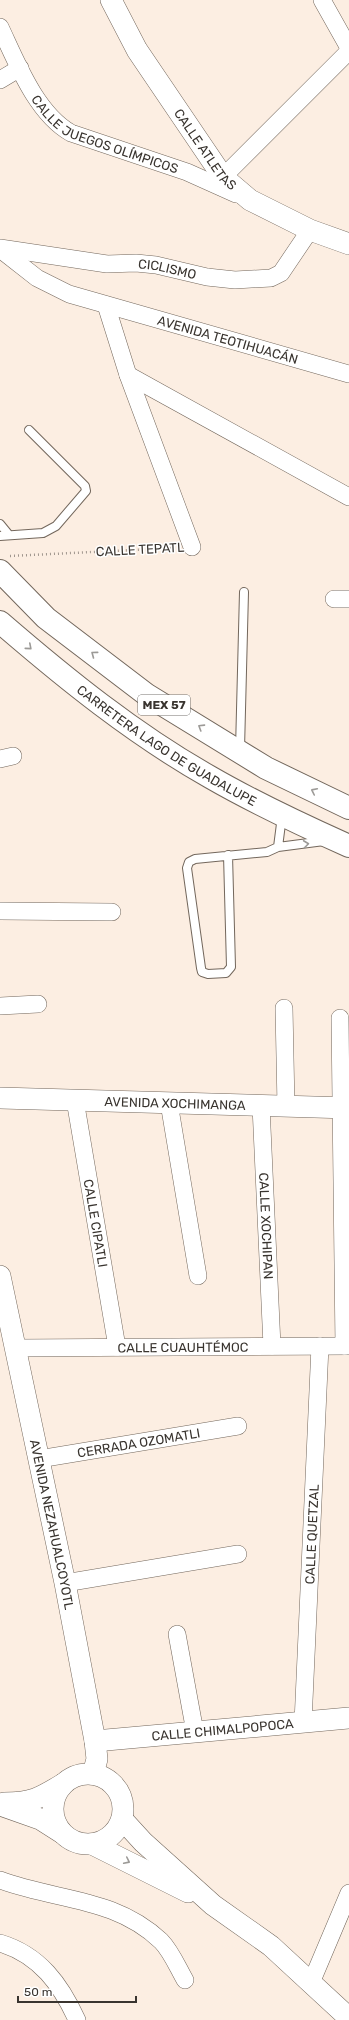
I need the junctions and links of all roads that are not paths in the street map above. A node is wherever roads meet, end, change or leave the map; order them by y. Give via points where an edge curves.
1 (111, 0) edge
2 (322, 0) edge
3 (0, 27) edge
4 (349, 50) edge
5 (20, 68) junction
6 (0, 80) edge
7 (223, 177) junction
8 (250, 200) junction
9 (310, 230) junction
10 (349, 244) edge
11 (0, 248) edge
12 (106, 305) junction
13 (349, 374) edge
14 (128, 375) junction
15 (29, 430) dead end
16 (349, 497) edge
17 (0, 524) edge
18 (9, 535) junction
19 (0, 536) edge
20 (192, 547) road end
21 (4, 564) edge
22 (244, 592) dead end
23 (0, 622) edge
24 (240, 751) junction
25 (349, 808) edge
26 (282, 815) junction
27 (341, 843) edge
28 (278, 847) junction
29 (228, 855) junction
30 (0, 911) edge
31 (112, 912) dead end
32 (38, 1004) dead end
33 (0, 1006) edge
34 (284, 1008) dead end
35 (340, 1018) dead end
36 (0, 1098) edge
37 (75, 1100) junction
38 (169, 1103) junction
39 (261, 1106) junction
40 (286, 1106) junction
41 (346, 1108) edge
42 (0, 1276) edge
43 (198, 1276) dead end
44 (272, 1346) junction
45 (320, 1346) junction
46 (347, 1346) edge
47 (117, 1347) junction
48 (16, 1348) junction
49 (238, 1426) dead end
50 (39, 1459) junction
51 (238, 1554) dead end
52 (65, 1583) junction
53 (177, 1634) dead end
54 (349, 1718) edge
55 (303, 1723) junction
56 (195, 1732) junction
57 (95, 1741) junction
58 (93, 1774) junction
59 (63, 1784) junction
60 (0, 1804) edge
61 (122, 1819) junction
62 (62, 1833) junction
63 (92, 1844) junction
64 (0, 1880) edge
65 (349, 1893) edge
66 (213, 1905) junction
67 (0, 1943) edge
68 (185, 1980) dead end
69 (311, 1984) junction
70 (349, 2018) edge
71 (77, 2020) edge

1 - 7 street, CALLE ATLETAS via 137,50
2 - 4 street
3 - 5 street, CALLE JUEGOS OLÍMPICOS
4 - 7 street
5 - 6 street
5 - 8 street, CALLE JUEGOS OLÍMPICOS via 50,117 60,127 187,172
7 - 8 street, CALLE ATLETAS
8 - 9 street, CALLE ATLETAS
9 - 10 street, CALLE ATLETAS
9 - 11 street, CICLISMO via 281,273 271,278 235,280 207,277 156,265 107,264
11 - 12 street, AVENIDA TEOTIHUACÁN via 37,278 69,294
12 - 13 street, AVENIDA TEOTIHUACÁN
12 - 14 street, CALLE TEPATL
14 - 16 street
14 - 20 street, CALLE TEPATL
15 - 18 lane via 85,486 86,491 56,526 42,533
17 - 18 lane
18 - 19 lane
24 -> 21 main road, MEX 57 via 147,694 46,618
22 - 24 lane
23 -> 26 main road, CARRETERA LAGO DE GUADALUPE / MEX 57 via 57,672 136,730 209,777
25 -> 24 main road, MEX 57 via 266,768
26 - 27 main road, CARRETERA LAGO DE GUADALUPE / MEX 57
26 - 28 lane
28 -> 27 lane
28 - 29 lane via 267,852
29 - 29 lane via 195,859 189,862 187,868 201,968 202,972 208,974 226,973 231,967
30 - 31 street
32 - 33 street
34 - 40 street
35 - 41 street
36 - 37 street, AVENIDA XOCHIMANGA
37 - 38 street, AVENIDA XOCHIMANGA
37 - 47 street, CALLE CIPATLI
38 - 39 street, AVENIDA XOCHIMANGA
38 - 43 street
39 - 40 street, AVENIDA XOCHIMANGA
39 - 44 street, CALLE XOCHIPAN
40 - 41 street, AVENIDA XOCHIMANGA
41 - 46 street
42 - 48 street, AVENIDA NEZAHUALCOYOTL
44 - 45 street, CALLE CUAUHTÉMOC
44 - 47 street, CALLE CUAUHTÉMOC
45 - 46 street, CALLE CUAUHTÉMOC
45 - 55 street, CALLE QUETZAL
47 - 48 street, CALLE CUAUHTÉMOC
48 - 50 street, AVENIDA NEZAHUALCOYOTL
49 - 50 street, CERRADA OZOMATLI
50 - 52 street, AVENIDA NEZAHUALCOYOTL
51 - 52 street
52 - 57 street, AVENIDA NEZAHUALCOYOTL
53 - 56 street
54 - 55 street, CALLE CHIMALPOPOCA
55 - 56 street, CALLE CHIMALPOPOCA
56 - 57 street, CALLE CHIMALPOPOCA
57 - 58 street, AVENIDA NEZAHUALCOYOTL via 97,1759
58 - 59 street via 72,1777
58 - 61 street via 110,1781 121,1795 124,1807
59 - 60 street via 38,1800
59 - 62 street via 55,1795 52,1808 55,1822
60 - 62 street via 40,1819
61 - 63 street via 116,1831 105,1840
61 - 66 street via 143,1842
62 - 63 street via 71,1840
63 -> 66 street
64 - 68 street via 98,1905 131,1918 162,1942
65 - 69 street
66 - 69 street via 270,1946
67 - 71 street via 32,1959 51,1975
69 - 70 street

